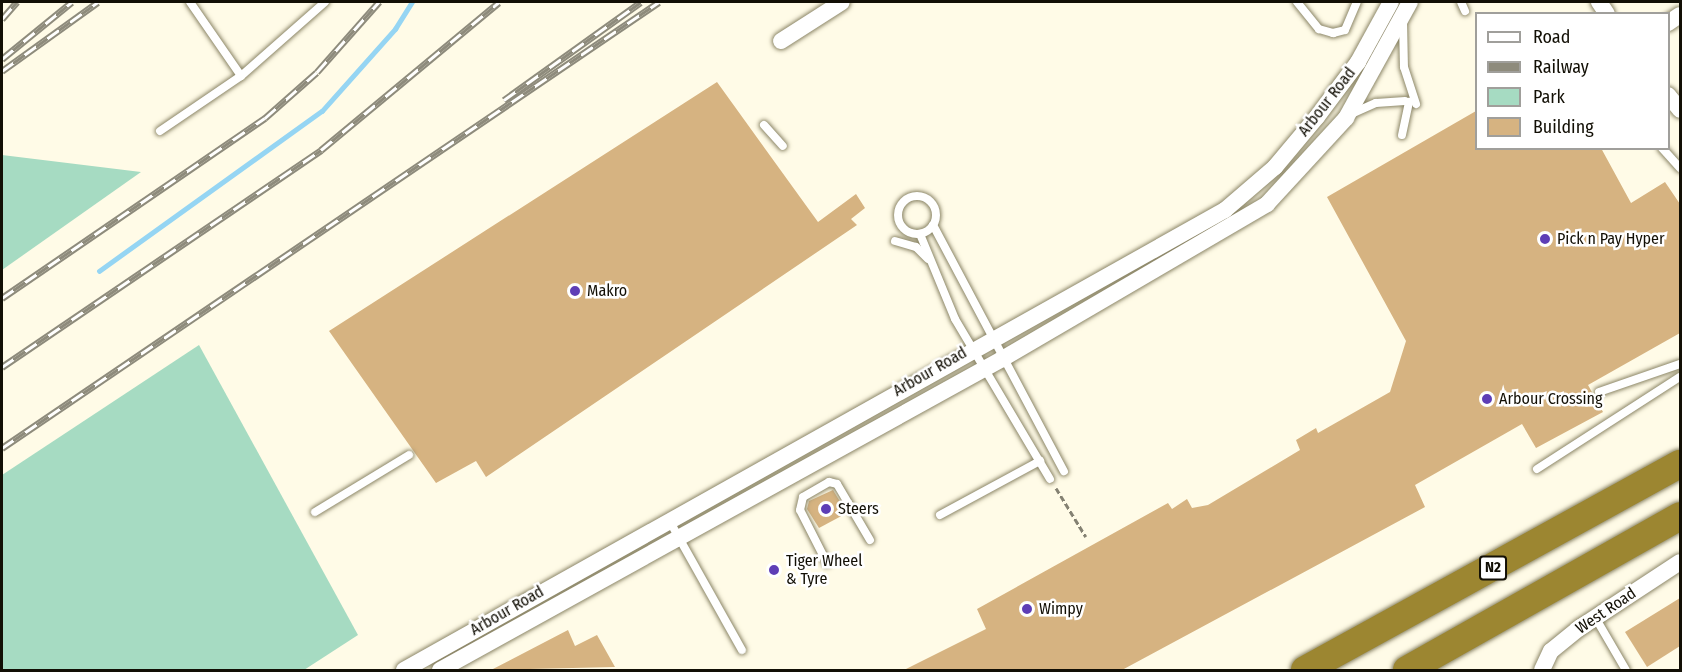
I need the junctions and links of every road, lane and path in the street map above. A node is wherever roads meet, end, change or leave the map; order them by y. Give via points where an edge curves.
1 (190, 2) edge
2 (325, 2) edge
3 (842, 2) edge
4 (1297, 2) edge
5 (1357, 2) edge
6 (1390, 2) edge
7 (1410, 2) edge
8 (1461, 2) edge
9 (1465, 11) dead end
10 (1403, 21) junction
11 (781, 41) dead end
12 (241, 76) junction
13 (1670, 97) edge
14 (1410, 102) junction
15 (1680, 110) edge
16 (1346, 118) junction
17 (764, 125) dead end
18 (160, 131) dead end
19 (1402, 135) dead end
20 (783, 146) dead end
21 (1664, 150) edge
22 (1680, 168) edge
23 (933, 225) junction
24 (920, 234) junction
25 (895, 241) dead end
26 (934, 266) junction
27 (990, 338) junction
28 (972, 348) junction
29 (1002, 359) junction
30 (1680, 364) edge
31 (985, 368) junction
32 (1680, 377) edge
33 (1599, 392) dead end
34 (410, 455) dead end
35 (1040, 461) junction
36 (1680, 464) edge
37 (1537, 469) dead end
38 (1064, 471) dead end
39 (1050, 479) joint
40 (315, 512) dead end
41 (940, 515) dead end
42 (1680, 516) edge
43 (669, 519) junction
44 (1086, 537) dead end
45 (681, 540) junction
46 (870, 540) dead end
47 (1680, 562) edge
48 (827, 564) dead end
49 (1595, 617) junction
50 (742, 650) dead end
51 (410, 669) edge
52 (440, 670) edge
53 (1305, 670) edge
54 (1407, 670) edge
55 (1542, 670) edge
56 (1626, 670) edge

1 - 12 lane
2 - 12 lane
3 - 11 street
4 - 5 lane via 1319,29 1333,33 1345,30
6 - 27 street, Arbour Road via 1358,62 1251,189 1169,242
7 - 10 street, Arbour Road
8 - 9 lane
10 - 14 lane
10 - 16 street, Arbour Road
12 - 18 lane
13 - 15 street
14 - 16 lane via 1376,103
14 - 19 lane
16 - 29 street, Arbour Road via 1267,204
17 - 20 lane
21 - 22 lane
23 - 24 lane
23 - 24 lane via 936,209 930,200 906,198 898,209 899,222
23 - 27 lane
24 - 26 lane
25 - 26 lane via 916,247
26 - 28 lane
27 - 28 street, Arbour Road
27 - 29 lane
28 - 31 lane
28 - 43 street, Arbour Road
29 - 31 street, Arbour Road
29 - 38 lane
30 - 33 lane
31 - 35 lane
31 - 45 street, Arbour Road
32 - 37 lane
34 - 40 lane
35 - 39 lane
35 - 41 lane
36 - 53 highway, N2
39 - 44 path
42 - 54 highway
43 - 45 lane
43 - 51 street, Arbour Road
45 - 50 lane
45 - 52 street, Arbour Road
46 - 48 lane via 837,484 829,482 803,497 800,510
47 - 49 street, West Road
49 - 55 street, West Road via 1551,651
49 - 56 lane

